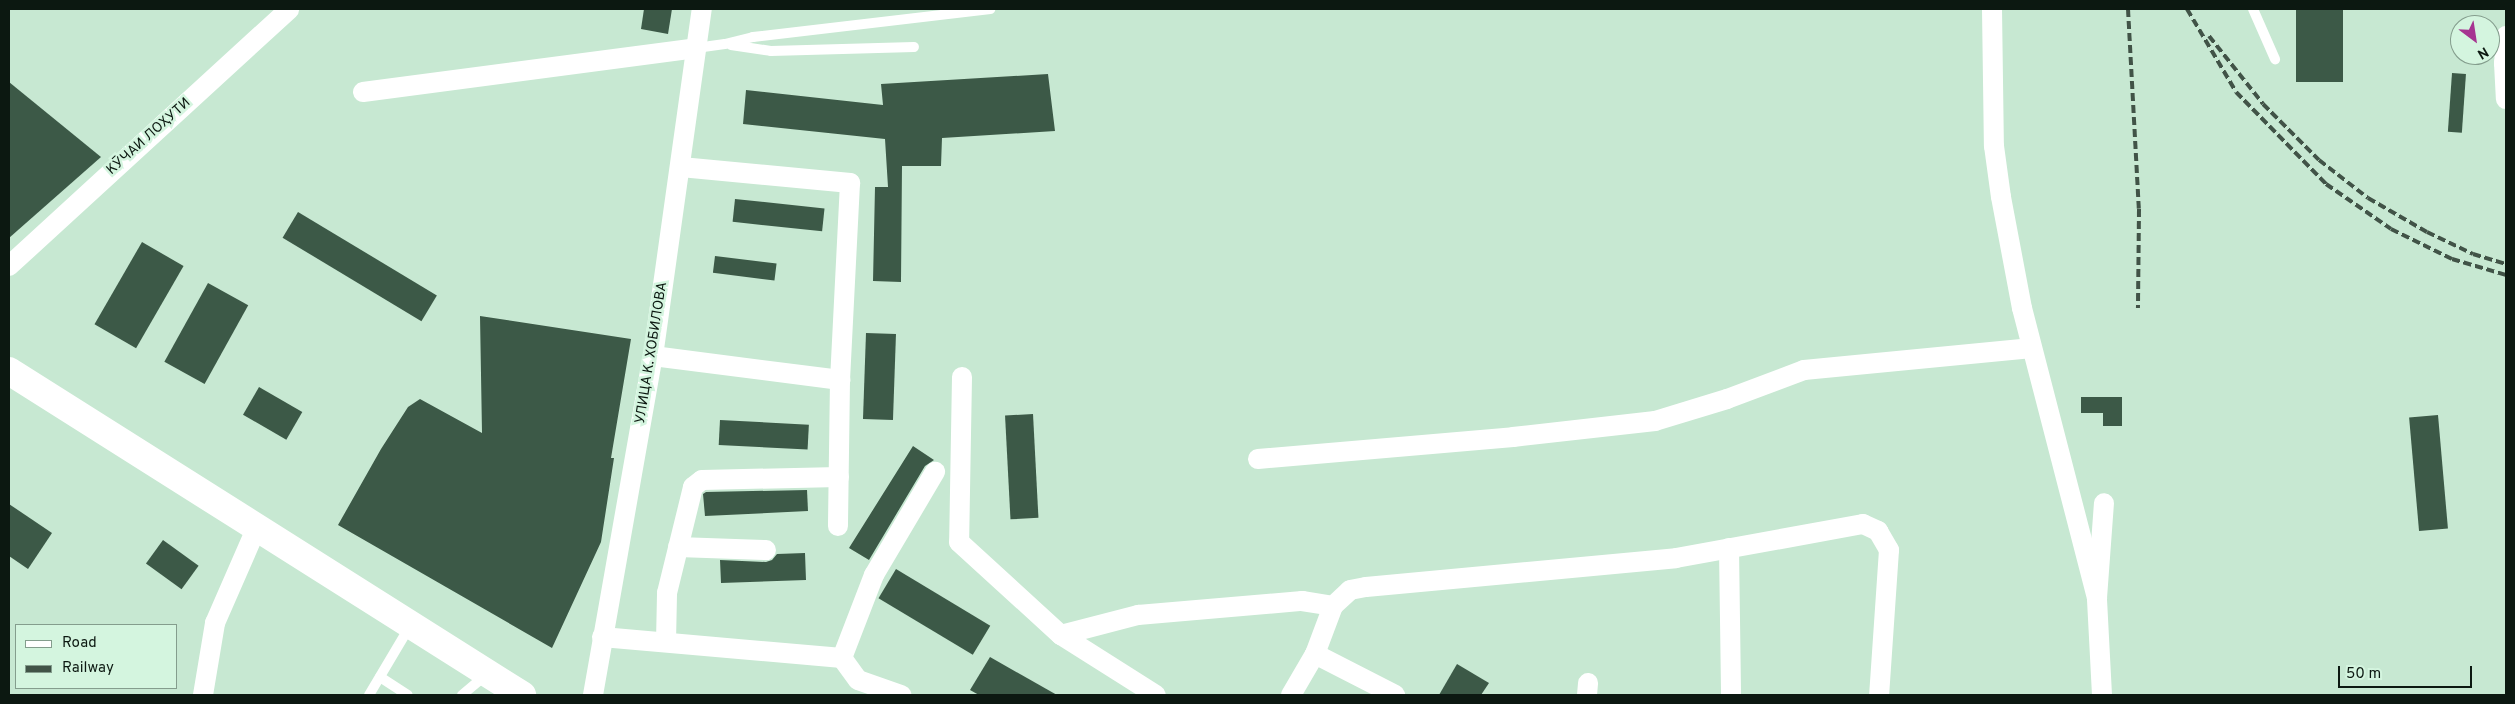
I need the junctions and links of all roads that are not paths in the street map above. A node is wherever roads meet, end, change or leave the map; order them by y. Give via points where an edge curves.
1 (289, 9) edge
2 (702, 9) edge
3 (990, 9) edge
4 (1992, 9) edge
5 (2253, 9) edge
6 (2506, 36) edge
7 (725, 44) junction
8 (914, 47) dead end
9 (696, 48) junction
10 (2275, 60) dead end
11 (2505, 63) edge
12 (364, 92) dead end
13 (2506, 98) edge
14 (681, 167) junction
15 (9, 266) edge
16 (2032, 348) junction
17 (653, 356) junction
18 (9, 371) edge
19 (962, 378) dead end
20 (840, 380) junction
21 (1258, 459) dead end
22 (935, 472) dead end
23 (840, 477) junction
24 (2104, 503) dead end
25 (838, 526) dead end
26 (256, 529) junction
27 (678, 547) junction
28 (1729, 548) junction
29 (766, 550) dead end
30 (2096, 598) junction
31 (1333, 606) junction
32 (410, 625) junction
33 (1061, 635) junction
34 (602, 637) junction
35 (666, 642) junction
36 (1314, 654) junction
37 (842, 658) junction
38 (487, 673) junction
39 (380, 677) junction
40 (203, 695) edge
41 (369, 695) edge
42 (408, 695) edge
43 (462, 695) edge
44 (522, 695) edge
45 (593, 695) edge
46 (901, 695) edge
47 (1156, 695) edge
48 (1291, 695) edge
49 (1395, 695) edge
50 (1731, 695) edge
51 (1879, 695) edge
52 (2102, 695) edge

1 - 15 street, КӮЧАИ ЛОҲУТИ
2 - 9 street, УЛИЦА К. ХОБИЛОВА
3 - 7 lane via 754,37
4 - 16 street via 1994,146 2001,197
5 - 10 lane
6 - 11 street
7 - 8 lane via 771,52
7 - 9 lane
9 - 12 street
9 - 14 street, УЛИЦА К. ХОБИЛОВА
11 - 13 street
14 - 17 street, УЛИЦА К. ХОБИЛОВА
14 - 20 street via 850,183
16 - 21 street via 1804,370 1654,421
16 - 30 street
17 - 20 street
17 - 34 street, УЛИЦА К. ХОБИЛОВА
18 - 26 street
19 - 33 street via 958,542
20 - 23 street
22 - 37 street via 874,576
23 - 25 street
23 - 27 street via 702,480 693,487 689,497
24 - 30 street
26 - 32 street
26 - 40 street via 216,623
27 - 29 street
27 - 35 street via 667,593
28 - 31 street via 1676,558 1366,587 1350,590
28 - 50 street
28 - 51 street via 1863,524 1878,531 1889,550
30 - 52 street
31 - 33 street via 1302,602 1138,615
31 - 36 street
32 - 38 street
32 - 39 lane
33 - 47 street
34 - 35 street
34 - 45 street, УЛИЦА К. ХОБИЛОВА
35 - 37 street
36 - 48 street
36 - 49 street
37 - 46 street via 858,680
38 - 43 lane
38 - 44 street
39 - 41 lane
39 - 42 lane

